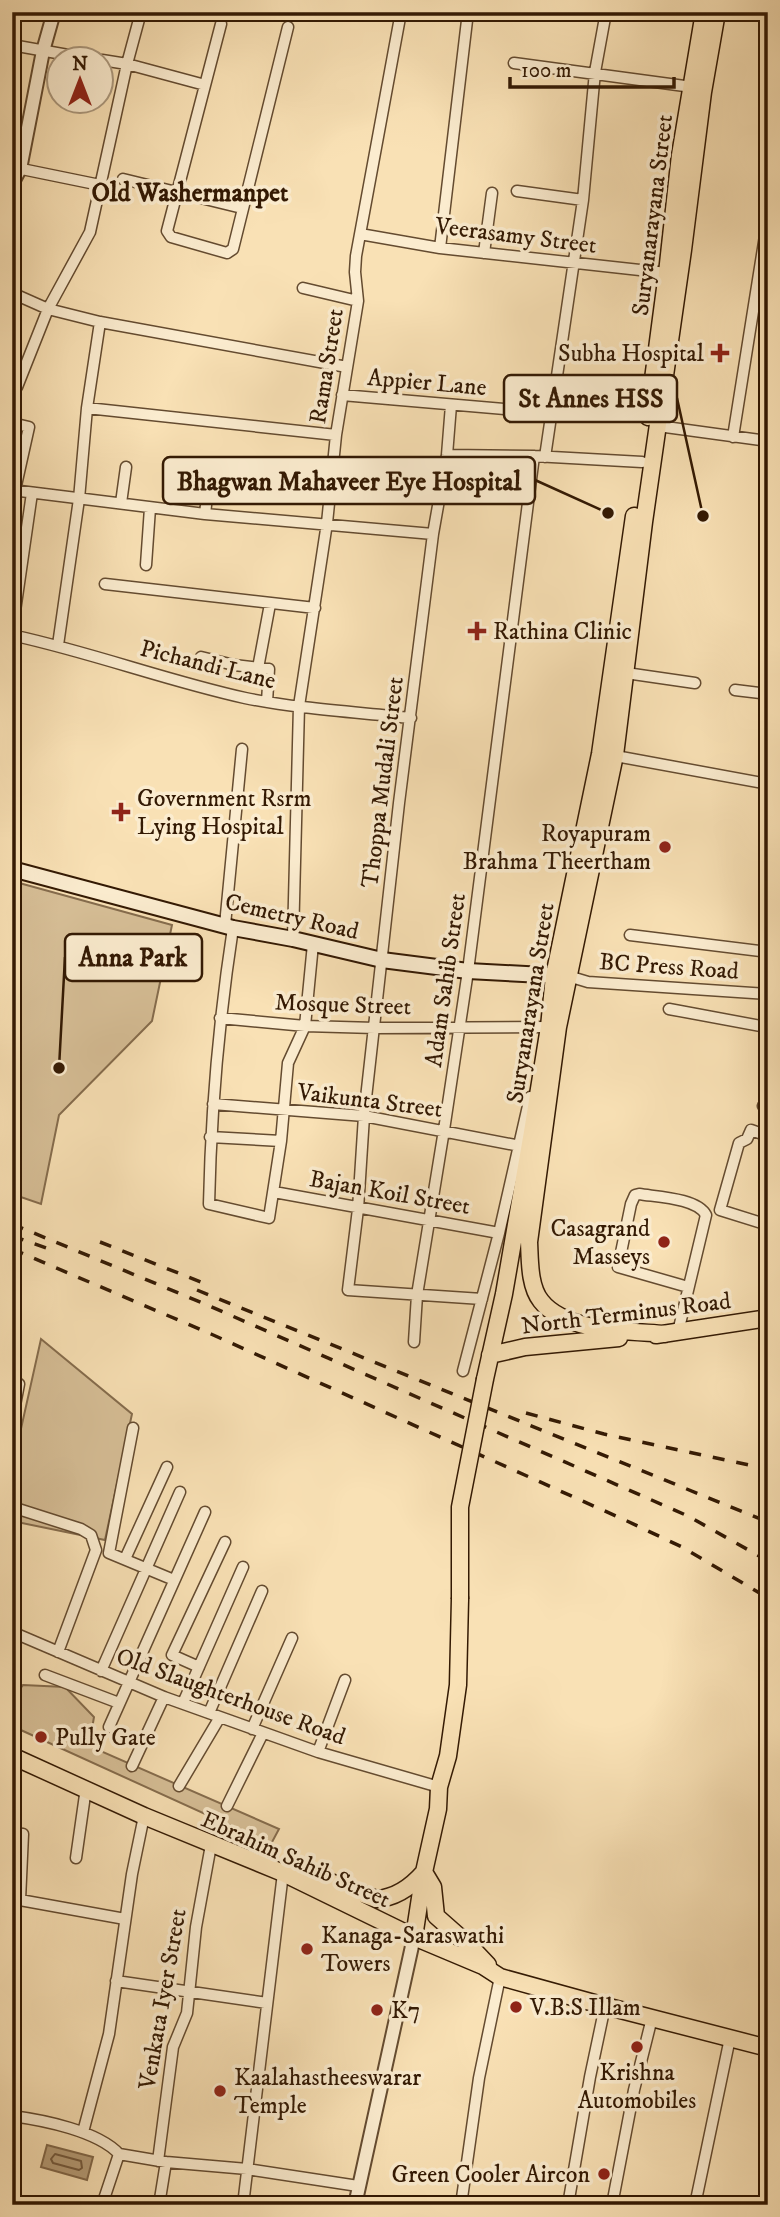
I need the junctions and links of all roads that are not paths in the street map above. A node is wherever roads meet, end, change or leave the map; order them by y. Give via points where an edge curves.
1 (54, 12) edge
2 (141, 12) edge
3 (401, 12) edge
4 (468, 12) edge
5 (606, 12) edge
6 (704, 12) edge
7 (717, 12) edge
8 (221, 24) dead end
9 (288, 27) dead end
10 (12, 45) edge
11 (44, 51) junction
12 (116, 62) edge
13 (514, 63) dead end
14 (127, 64) junction
15 (595, 72) junction
16 (205, 85) junction
17 (692, 86) junction
18 (16, 168) edge
19 (123, 179) dead end
20 (12, 184) edge
21 (100, 185) junction
22 (517, 191) dead end
23 (177, 192) junction
24 (492, 193) dead end
25 (583, 200) junction
26 (242, 208) junction
27 (768, 217) edge
28 (360, 234) junction
29 (440, 248) junction
30 (484, 253) junction
31 (573, 264) junction
32 (667, 273) junction
33 (303, 288) dead end
34 (12, 293) edge
35 (358, 301) junction
36 (48, 309) junction
37 (100, 322) junction
38 (347, 367) junction
39 (14, 386) edge
40 (342, 395) junction
41 (451, 405) junction
42 (87, 408) junction
43 (550, 413) junction
44 (12, 423) edge
45 (658, 426) junction
46 (336, 435) junction
47 (733, 437) junction
48 (768, 442) edge
49 (447, 455) junction
50 (539, 457) junction
51 (642, 462) junction
52 (126, 467) dead end
53 (211, 471) dead end
54 (14, 490) edge
55 (32, 493) junction
56 (79, 499) junction
57 (121, 503) junction
58 (150, 508) junction
59 (205, 514) junction
60 (327, 523) junction
61 (433, 534) junction
62 (146, 565) dead end
63 (105, 584) dead end
64 (270, 604) junction
65 (315, 608) junction
66 (13, 617) edge
67 (58, 645) junction
68 (201, 657) dead end
69 (258, 668) junction
70 (626, 673) junction
71 (695, 683) dead end
72 (735, 690) dead end
73 (768, 694) edge
74 (267, 702) junction
75 (299, 706) junction
76 (411, 718) junction
77 (242, 749) dead end
78 (608, 754) junction
79 (768, 784) edge
80 (12, 869) edge
81 (229, 926) junction
82 (630, 935) dead end
83 (293, 939) junction
84 (313, 944) junction
85 (768, 952) edge
86 (382, 960) junction
87 (468, 971) junction
88 (561, 976) junction
89 (768, 995) edge
90 (669, 1009) dead end
91 (768, 1016) edge
92 (220, 1018) junction
93 (305, 1026) junction
94 (549, 1027) junction
95 (375, 1028) junction
96 (459, 1028) junction
97 (542, 1069) junction
98 (213, 1104) junction
99 (284, 1110) junction
100 (364, 1116) junction
101 (444, 1130) junction
102 (768, 1136) edge
103 (210, 1137) junction
104 (281, 1141) junction
105 (520, 1146) junction
106 (274, 1192) junction
107 (358, 1209) junction
108 (429, 1220) junction
109 (768, 1225) edge
110 (499, 1233) junction
111 (688, 1287) junction
112 (416, 1295) junction
113 (482, 1299) junction
114 (768, 1318) edge
115 (671, 1333) junction
116 (414, 1342) dead end
117 (490, 1355) junction
118 (463, 1371) dead end
119 (19, 1384) dead end
120 (12, 1421) edge
121 (133, 1428) dead end
122 (167, 1467) dead end
123 (180, 1492) dead end
124 (12, 1507) edge
125 (205, 1512) dead end
126 (225, 1542) dead end
127 (125, 1559) junction
128 (243, 1567) dead end
129 (146, 1568) junction
130 (174, 1580) junction
131 (262, 1591) dead end
132 (12, 1632) edge
133 (292, 1638) dead end
134 (58, 1652) junction
135 (199, 1667) junction
136 (101, 1671) junction
137 (45, 1675) dead end
138 (345, 1681) dead end
139 (128, 1683) junction
140 (164, 1697) junction
141 (119, 1703) junction
142 (183, 1703) junction
143 (209, 1713) junction
144 (220, 1717) junction
145 (109, 1727) dead end
146 (252, 1728) junction
147 (263, 1732) junction
148 (12, 1745) edge
149 (318, 1752) junction
150 (12, 1756) edge
151 (132, 1766) dead end
152 (179, 1786) dead end
153 (439, 1787) junction
154 (86, 1788) junction
155 (227, 1806) dead end
156 (144, 1816) junction
157 (12, 1833) edge
158 (211, 1845) junction
159 (76, 1858) dead end
160 (17, 1869) edge
161 (424, 1872) junction
162 (283, 1873) junction
163 (376, 1899) junction
164 (371, 1917) junction
165 (125, 1919) junction
166 (414, 1937) junction
167 (500, 1977) junction
168 (116, 1981) junction
169 (189, 1992) junction
170 (267, 2003) junction
171 (605, 2006) junction
172 (652, 2018) junction
173 (730, 2038) junction
174 (768, 2048) edge
175 (12, 2116) edge
176 (83, 2132) junction
177 (119, 2154) junction
178 (162, 2162) junction
179 (247, 2169) junction
180 (768, 2184) edge
181 (358, 2186) junction
182 (102, 2205) edge
183 (159, 2205) edge
184 (243, 2205) edge
185 (355, 2205) edge
186 (461, 2205) edge
187 (568, 2205) edge
188 (612, 2205) edge
189 (695, 2205) edge
190 (763, 2205) edge

1 - 11 street
2 - 14 street
3 - 28 street, Rama Street
4 - 29 street
5 - 15 street, Adam Sahib Street
6 - 17 main road, Suryanarayana Street
7 - 45 main road, Suryanarayana Street
8 - 16 street
9 - 26 street
10 - 11 street
11 - 18 street
12 - 14 street
13 - 15 street
14 - 16 street
14 - 21 street
15 - 17 street
15 - 25 street, Adam Sahib Street
16 - 23 street
17 - 32 main road, Suryanarayana Street
18 - 20 street
18 - 21 street
19 - 23 street
21 - 36 street via 90,232
22 - 25 street
23 - 26 street
23 - 26 street via 168,234 227,253 233,249
24 - 30 street
25 - 31 street, Adam Sahib Street
27 - 47 street
28 - 29 street, Veerasamy Street
28 - 35 street, Rama Street via 355,272
29 - 30 street, Veerasamy Street
30 - 31 street, Veerasamy Street
31 - 32 street, Veerasamy Street
31 - 43 street, Adam Sahib Street
32 - 51 main road, Suryanarayana Street
33 - 35 street
34 - 36 street
35 - 38 street, Rama Street
36 - 37 street
36 - 39 street
37 - 38 street
37 - 42 street
38 - 40 street, Rama Street
40 - 41 street, Appier Lane
40 - 46 street, Rama Street
41 - 43 street, Appier Lane
41 - 49 street, Thoppa Mudali Street
42 - 46 street
42 - 56 street
43 - 50 street, Adam Sahib Street
44 - 54 street via 29,427
45 - 47 street
45 - 70 main road, Suryanarayana Street
46 - 60 street, Rama Street
47 - 48 street
49 - 50 street
49 - 61 street, Thoppa Mudali Street
50 - 51 street
50 - 87 street, Adam Sahib Street
51 - 78 main road, Suryanarayana Street
52 - 57 street
53 - 59 street
54 - 55 street
55 - 56 street
55 - 66 street
56 - 57 street
56 - 67 street
57 - 58 street
58 - 59 street
58 - 62 street
59 - 60 street
60 - 61 street
60 - 65 street, Rama Street
61 - 76 street, Thoppa Mudali Street
63 - 64 street
64 - 65 street
64 - 69 street
65 - 75 street, Rama Street
66 - 67 street, Pichandi Lane via 16,636
67 - 74 street, Pichandi Lane
68 - 69 street
69 - 74 street via 269,669
70 - 71 street
70 - 78 main road, Suryanarayana Street
72 - 73 street
74 - 75 street, Pichandi Lane
75 - 76 street, Pichandi Lane
75 - 83 street, Rama Street
76 - 86 street, Thoppa Mudali Street
77 - 81 street
78 - 79 street
78 - 88 main road, Suryanarayana Street
80 - 81 main road, Cemetry Road
81 - 83 main road, Cemetry Road
81 - 92 street
82 - 85 street
83 - 84 main road, Cemetry Road
84 - 86 main road, Cemetry Road
84 - 93 street, Bajan Koil Street
86 - 87 main road, Cemetry Road
86 - 95 street, Thoppa Mudali Street
87 - 88 main road, Cemetry Road
87 - 96 street, Adam Sahib Street
88 - 89 street, BC Press Road via 588,982
88 - 94 main road, Suryanarayana Street
88 - 115 main road, Suryanarayana Street via 529,1242 539,1300 553,1313 575,1322 603,1329
90 - 91 street via 766,1027
92 - 93 street, Mosque Street
92 - 98 street
93 - 95 street, Mosque Street
93 - 99 street, Bajan Koil Street via 288,1063
94 - 96 street, Mosque Street
94 - 97 main road, Suryanarayana Street
95 - 96 street, Mosque Street
95 - 100 street, Thoppa Mudali Street
96 - 101 street, Adam Sahib Street
97 - 105 street via 532,1090
97 - 117 main road, Suryanarayana Street
98 - 99 street, Vaikunta Street
98 - 103 street
99 - 100 street, Vaikunta Street
99 - 104 street, Bajan Koil Street
100 - 101 street, Vaikunta Street
100 - 107 street, Thoppa Mudali Street
101 - 105 street, Vaikunta Street
101 - 108 street, Adam Sahib Street
102 - 109 street via 751,1130 739,1143 720,1210
103 - 104 street
103 - 106 street, Bajan Koil Street via 209,1204 269,1218
104 - 106 street, Bajan Koil Street
105 - 110 street
106 - 107 street, Bajan Koil Street
107 - 108 street, Bajan Koil Street
107 - 112 street, Thoppa Mudali Street via 348,1290
108 - 110 street, Bajan Koil Street
108 - 112 street, Adam Sahib Street
110 - 113 street
111 - 111 street via 706,1215 702,1208 635,1195 618,1267
111 - 115 street
112 - 113 street
112 - 116 street, Adam Sahib Street
113 - 118 street
114 - 115 main road, North Terminus Road
115 - 117 main road, North Terminus Road via 525,1347
117 - 153 main road, Suryanarayana Street, bridge via 460,1507 458,1685
119 - 120 street
121 - 127 street via 109,1553
122 - 127 street
123 - 129 street
124 - 134 street via 91,1535 96,1550
125 - 130 street
126 - 135 street via 172,1655
127 - 129 street
128 - 135 street
129 - 130 street
129 - 136 street
130 - 139 street
131 - 143 street
132 - 134 street, Old Slaughterhouse Road
133 - 146 street
134 - 136 street, Old Slaughterhouse Road
135 - 142 street
136 - 139 street, Old Slaughterhouse Road
137 - 141 street
138 - 149 street
139 - 140 street, Old Slaughterhouse Road
139 - 141 street
140 - 142 street, Old Slaughterhouse Road
140 - 151 street
141 - 145 street
142 - 143 street, Old Slaughterhouse Road
143 - 144 street, Old Slaughterhouse Road
144 - 146 street, Old Slaughterhouse Road
144 - 152 street
146 - 147 street, Old Slaughterhouse Road
147 - 149 street, Old Slaughterhouse Road
147 - 155 street
148 - 163 main road, Ebrahim Sahib Street via 248,1851
149 - 153 street, Old Slaughterhouse Road
150 - 154 main road, Ebrahim Sahib Street
153 - 161 main road, Suryanarayana Street
154 - 156 main road, Ebrahim Sahib Street
154 - 159 street
156 - 158 main road, Ebrahim Sahib Street
156 - 165 street
157 - 160 street via 23,1834
158 - 162 main road, Ebrahim Sahib Street
158 - 169 street, Venkata Iyer Street
160 - 165 street via 20,1900
161 - 163 main road, Ebrahim Sahib Street via 413,1885 389,1898
161 - 166 main road, Suryanarayana Street
161 - 167 main road via 433,1887 436,1916
162 - 164 main road, Ebrahim Sahib Street
162 - 170 street
163 - 164 main road
164 - 166 main road, Ebrahim Sahib Street
165 - 168 street
166 - 167 main road, Ebrahim Sahib Street
166 - 181 street
167 - 171 main road, Ebrahim Sahib Street
167 - 186 street via 479,2078
168 - 169 street
168 - 176 street via 109,2034
169 - 170 street
169 - 178 street, Venkata Iyer Street via 187,2013 173,2047
170 - 179 street
171 - 172 main road, Ebrahim Sahib Street
171 - 187 street
172 - 173 main road, Ebrahim Sahib Street
172 - 188 street
173 - 174 main road, Ebrahim Sahib Street
173 - 189 street
175 - 176 street
176 - 177 street
177 - 178 street
177 - 182 street
178 - 179 street
178 - 183 street, Venkata Iyer Street
179 - 181 street
179 - 184 street
180 - 190 street
181 - 185 street

